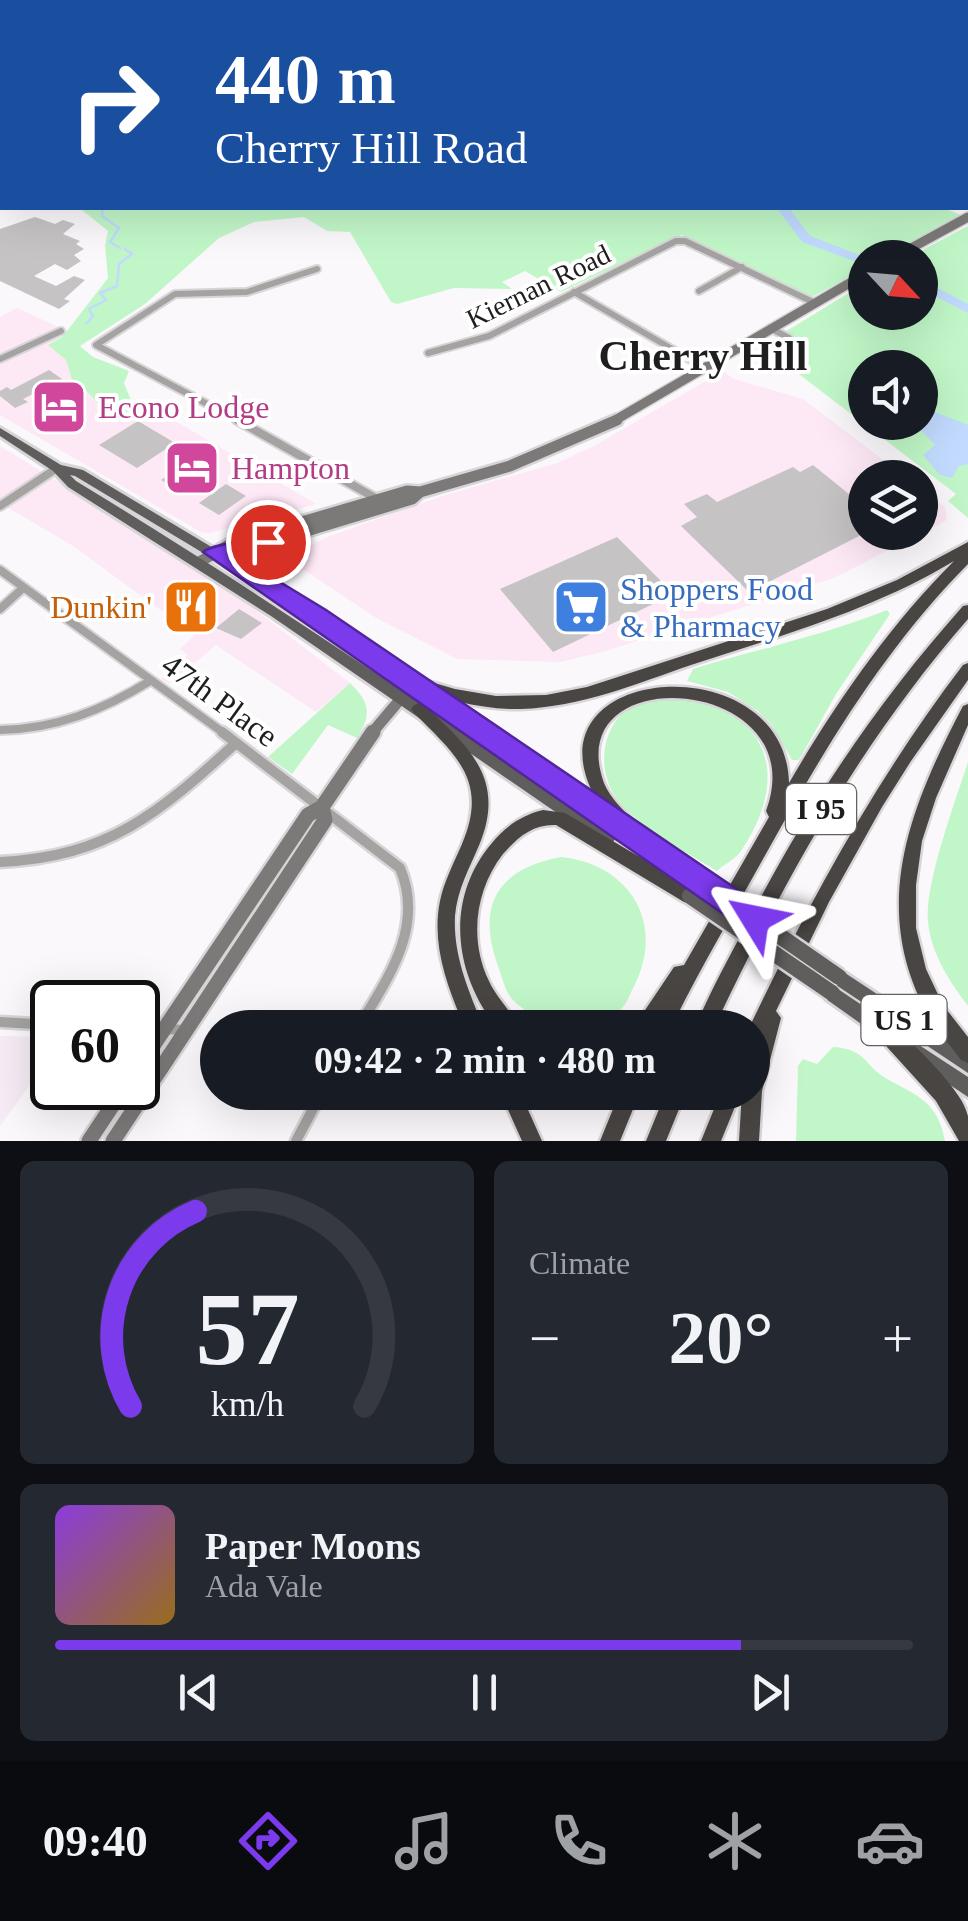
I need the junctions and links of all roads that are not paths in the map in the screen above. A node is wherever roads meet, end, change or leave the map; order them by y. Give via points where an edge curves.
1 (968, 217) edge
2 (926, 240) edge
3 (742, 267) junction
4 (317, 269) dead end
5 (848, 284) edge
6 (699, 291) dead end
7 (574, 292) junction
8 (815, 303) junction
9 (770, 328) junction
10 (60, 331) dead end
11 (789, 338) dead end
12 (428, 353) dead end
13 (0, 359) edge
14 (703, 367) junction
15 (0, 431) edge
16 (57, 468) junction
17 (420, 492) junction
18 (379, 500) junction
19 (0, 506) edge
20 (303, 532) junction
21 (968, 546) edge
22 (214, 552) junction
23 (968, 556) edge
24 (201, 561) junction
25 (0, 570) edge
26 (266, 583) junction
27 (23, 588) junction
28 (0, 609) edge
29 (968, 610) edge
30 (968, 670) edge
31 (150, 681) junction
32 (414, 683) junction
33 (402, 697) junction
34 (419, 709) junction
35 (968, 710) edge
36 (0, 730) edge
37 (236, 743) junction
38 (322, 807) junction
39 (638, 838) junction
40 (0, 862) edge
41 (695, 888) junction
42 (736, 892) junction
43 (779, 983) junction
44 (836, 985) junction
45 (368, 1010) edge
46 (469, 1010) edge
47 (497, 1010) edge
48 (654, 1010) edge
49 (671, 1010) edge
50 (713, 1010) edge
51 (767, 1010) edge
52 (770, 1019) edge
53 (0, 1022) edge
54 (30, 1023) edge
55 (160, 1029) edge
56 (164, 1029) junction
57 (884, 1029) junction
58 (186, 1030) junction
59 (160, 1035) edge
60 (968, 1053) edge
61 (968, 1064) edge
62 (968, 1088) edge
63 (109, 1110) edge
64 (312, 1110) edge
65 (518, 1110) edge
66 (623, 1110) edge
67 (669, 1110) edge
68 (724, 1110) edge
69 (751, 1110) edge
70 (968, 1139) edge
71 (88, 1141) edge
72 (114, 1141) edge
73 (296, 1141) edge
74 (532, 1141) edge
75 (610, 1141) edge
76 (656, 1141) edge
77 (712, 1141) edge
78 (748, 1141) edge

1 - 2 main road
3 - 6 street
3 - 7 street, Kiernan Road via 685,241
3 - 8 street
4 - 18 street via 247,292 175,294 96,345
5 - 8 main road
7 - 12 street, Kiernan Road via 489,336
7 - 14 street
8 - 9 main road
9 - 11 street
9 - 14 main road
10 - 13 street
14 - 17 main road via 603,428 510,466
15 - 16 main road, US 1
16 - 19 street
16 - 22 main road, US 1 via 80,473
16 - 24 main road, US 1 via 72,484
17 - 18 main road
17 - 20 main road
18 - 22 main road
20 - 22 main road via 234,553
20 - 26 main road via 268,550 259,566
21 - 32 highway via 930,571 836,613 577,695 503,703
22 - 24 main road
22 - 26 main road, US 1
23 - 42 highway via 881,649
24 - 33 main road, US 1
25 - 27 street, 47th Place
26 - 32 main road, US 1
27 - 28 street
27 - 31 street, 47th Place
29 - 50 highway, I 95 via 889,706 822,807
30 - 43 highway, I 95 via 878,801
31 - 36 street via 71,720
31 - 37 street, 47th Place
32 - 33 main road
32 - 39 main road, US 1
33 - 34 main road, US 1
33 - 38 main road
34 - 41 main road, US 1
34 - 46 highway via 464,755 481,794 478,826 446,913 451,961
35 - 60 highway via 919,826 905,930 923,992
37 - 38 street, 47th Place
37 - 40 street via 131,830 58,857
38 - 45 street, 47th Place via 405,877 406,938
38 - 56 main road via 308,814
38 - 58 main road via 325,820
39 - 41 main road, US 1
39 - 42 highway via 596,784 591,758 597,729 618,706 646,692 681,689 736,705 763,728 781,776 776,806
41 - 44 main road, US 1, bridge
41 - 47 highway via 558,818 523,824 486,864 468,916 470,954
42 - 48 highway
42 - 49 highway
43 - 51 highway, I 95
43 - 52 highway
44 - 57 main road, US 1
44 - 61 main road, US 1
53 - 54 street
55 - 56 street
56 - 58 street
56 - 59 main road
57 - 62 main road, US 1
57 - 70 highway via 935,1083
58 - 72 main road
63 - 71 main road
64 - 73 street
65 - 74 highway
66 - 75 highway
67 - 76 highway
68 - 77 highway
69 - 78 highway

